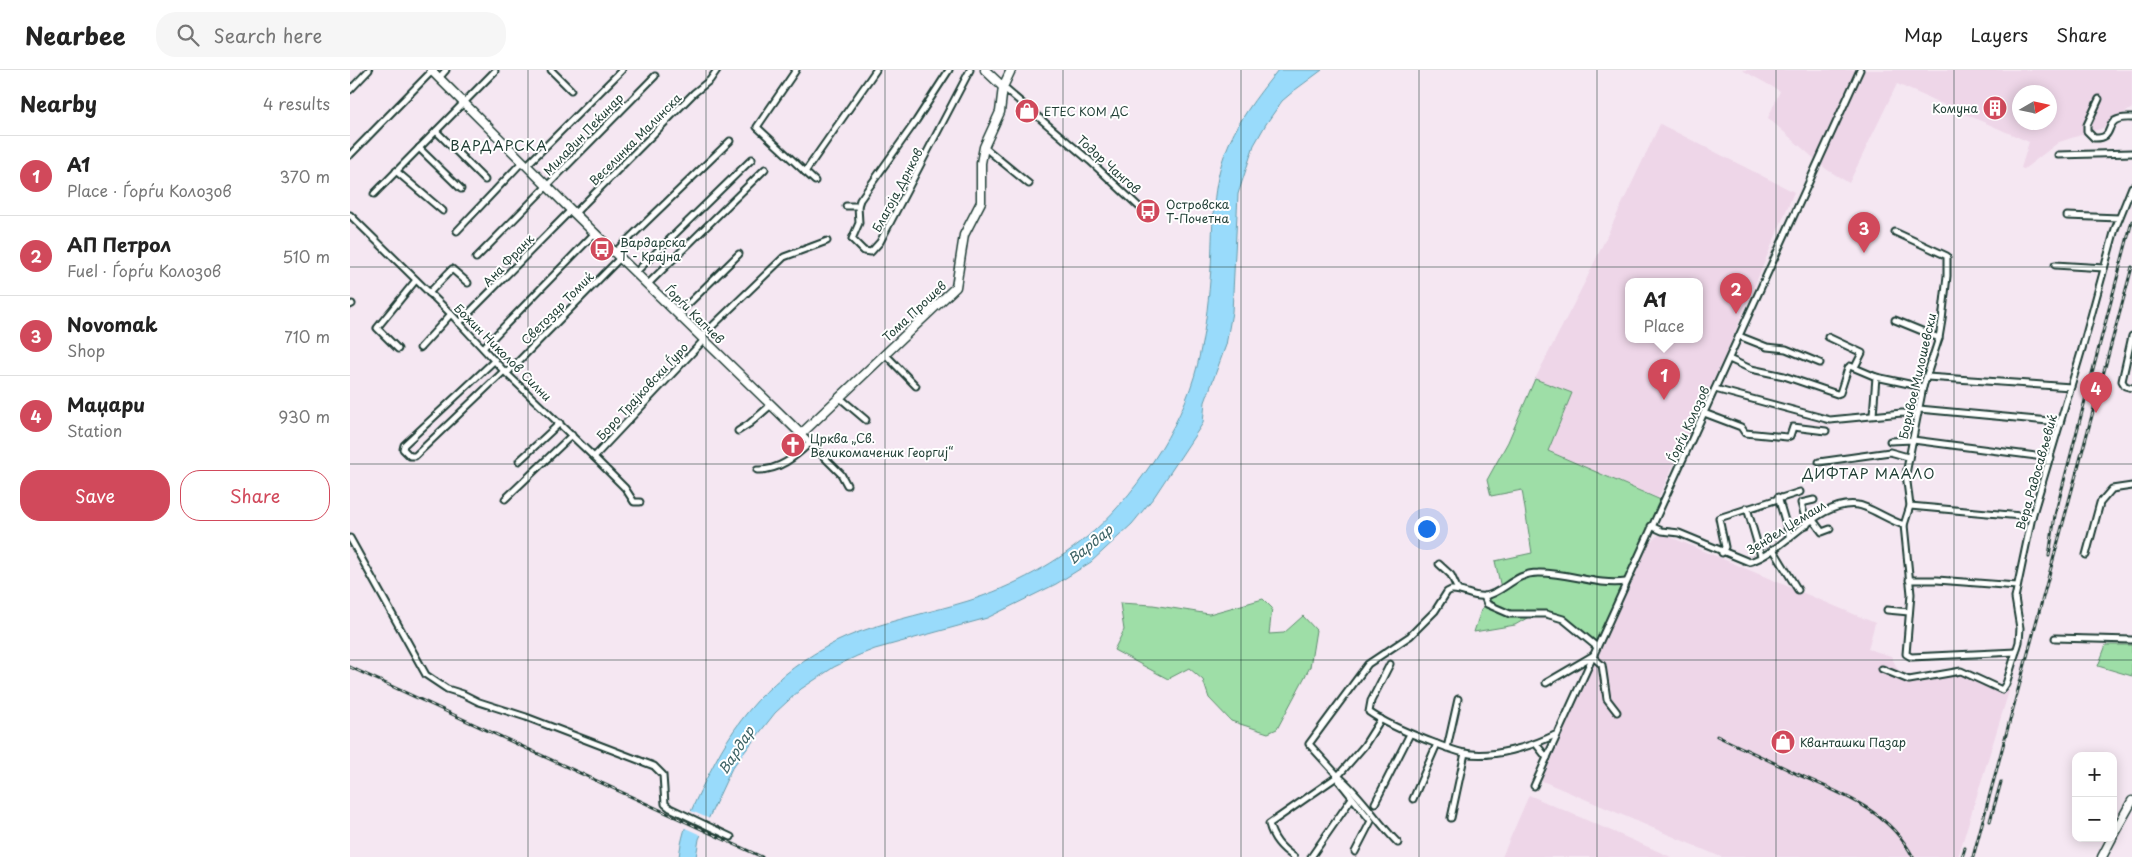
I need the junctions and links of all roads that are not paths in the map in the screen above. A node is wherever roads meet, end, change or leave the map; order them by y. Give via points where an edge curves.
1 (369, 70) edge
2 (432, 70) edge
3 (446, 70) edge
4 (551, 70) edge
5 (622, 70) edge
6 (716, 70) edge
7 (796, 70) edge
8 (876, 70) edge
9 (949, 70) edge
10 (970, 70) edge
11 (985, 70) edge
12 (1011, 70) edge
13 (1860, 70) edge
14 (495, 71) edge
15 (654, 76) dead end
16 (439, 78) junction
17 (1003, 86) junction
18 (350, 90) edge
19 (571, 90) dead end
20 (2099, 99) dead end
21 (464, 102) junction
22 (2132, 118) edge
23 (436, 131) junction
24 (730, 141) dead end
25 (984, 147) junction
26 (419, 148) junction
27 (2132, 153) edge
28 (350, 155) edge
29 (2058, 156) dead end
30 (752, 159) dead end
31 (525, 163) junction
32 (765, 169) dead end
33 (396, 171) junction
34 (805, 172) junction
35 (485, 180) dead end
36 (815, 181) dead end
37 (1029, 184) dead end
38 (548, 185) junction
39 (2132, 187) edge
40 (461, 189) dead end
41 (374, 194) dead end
42 (846, 206) dead end
43 (858, 206) junction
44 (443, 211) dead end
45 (573, 212) junction
46 (350, 215) edge
47 (1149, 216) dead end
48 (2067, 216) dead end
49 (2119, 218) junction
50 (457, 231) dead end
51 (1895, 232) dead end
52 (595, 233) junction
53 (827, 241) dead end
54 (738, 254) dead end
55 (618, 255) junction
56 (476, 258) dead end
57 (2055, 265) dead end
58 (2104, 268) junction
59 (636, 272) junction
60 (416, 280) junction
61 (468, 283) dead end
62 (648, 284) junction
63 (429, 293) junction
64 (451, 314) junction
65 (678, 314) junction
66 (1895, 320) dead end
67 (459, 323) junction
68 (1739, 336) junction
69 (2132, 336) edge
70 (1828, 337) dead end
71 (702, 338) junction
72 (1939, 338) junction
73 (420, 348) dead end
74 (483, 348) junction
75 (398, 349) dead end
76 (885, 354) junction
77 (1729, 359) junction
78 (495, 360) junction
79 (1820, 363) dead end
80 (1854, 367) junction
81 (506, 372) junction
82 (1876, 377) junction
83 (1927, 377) junction
84 (916, 386) dead end
85 (1923, 387) junction
86 (2071, 387) junction
87 (2132, 388) edge
88 (1715, 389) junction
89 (839, 397) junction
90 (771, 405) junction
91 (1918, 412) junction
92 (1704, 413) junction
93 (1873, 415) junction
94 (866, 420) dead end
95 (2060, 422) junction
96 (560, 423) junction
97 (738, 430) dead end
98 (1826, 431) dead end
99 (801, 434) junction
100 (572, 435) junction
101 (1913, 440) junction
102 (1890, 441) dead end
103 (810, 443) junction
104 (594, 457) junction
105 (1908, 457) junction
106 (2051, 458) junction
107 (519, 461) dead end
108 (1818, 462) dead end
109 (758, 470) dead end
110 (847, 485) dead end
111 (2132, 486) edge
112 (1800, 492) dead end
113 (1778, 497) junction
114 (505, 499) dead end
115 (1814, 500) dead end
116 (640, 502) dead end
117 (1910, 506) junction
118 (1747, 508) junction
119 (2032, 517) junction
120 (1813, 520) junction
121 (1807, 524) junction
122 (1904, 525) junction
123 (1651, 526) junction
124 (1830, 529) dead end
125 (350, 538) edge
126 (1790, 538) junction
127 (1773, 549) junction
128 (1722, 553) junction
129 (2086, 554) dead end
130 (1761, 556) junction
131 (1439, 564) dead end
132 (1910, 580) junction
133 (1626, 582) junction
134 (2017, 586) junction
135 (1458, 590) junction
136 (1798, 590) dead end
137 (1484, 596) junction
138 (1887, 610) dead end
139 (1909, 612) junction
140 (2055, 638) dead end
141 (2132, 640) edge
142 (1597, 647) junction
143 (2016, 652) junction
144 (1594, 656) junction
145 (1390, 664) dead end
146 (1882, 669) dead end
147 (1546, 683) dead end
148 (1458, 700) dead end
149 (1617, 712) dead end
150 (1381, 719) junction
151 (1410, 734) junction
152 (1558, 734) junction
153 (1437, 744) junction
154 (1536, 744) junction
155 (1447, 748) junction
156 (1466, 753) junction
157 (1547, 758) junction
158 (1338, 776) junction
159 (1534, 786) dead end
160 (1352, 798) junction
161 (1412, 799) dead end
162 (2132, 801) edge
163 (1375, 804) dead end
164 (1451, 818) dead end
165 (2117, 828) edge
166 (731, 837) dead end
167 (2110, 842) edge
168 (1398, 843) dead end
169 (1355, 852) dead end
170 (1294, 857) edge
171 (1311, 857) edge
172 (2102, 857) edge

1 - 18 street
2 - 16 street, Ѓорѓи Капчев
2 - 28 street
3 - 16 street
4 - 19 street
5 - 31 street
6 - 45 street, Веселинка Малинска via 710,80
7 - 34 street via 757,127
8 - 34 street
9 - 43 street, Благоја Дрнков
10 - 43 street, Благоја Дрнков via 880,242 871,252 864,251 852,239 859,223
11 - 17 street, Тодор Чангов
12 - 17 street, Тома Прошев
13 - 68 street, Ѓорѓи Колозов
14 - 21 street
15 - 38 street, Миладин Пеќинар
16 - 21 street, Ѓорѓи Капчев
17 - 25 street, Тома Прошев via 1000,112
17 - 47 street, Тодор Чангов
20 - 22 street via 2087,125 2087,131 2094,138 2107,135 2116,118
21 - 23 street
21 - 31 street, Ѓорѓи Капчев
23 - 26 street
23 - 35 street
24 - 55 street, Светозар Томиќ
25 - 37 street
25 - 76 street, Тома Прошев via 980,163 981,202 964,236 956,287
26 - 33 street
26 - 40 street
27 - 29 street
30 - 59 street
31 - 38 street, Ѓорѓи Капчев
31 - 50 street
32 - 62 street
33 - 41 street
33 - 44 street
34 - 36 street
38 - 45 street, Ѓорѓи Капчев
38 - 56 street, Миладин Пеќинар
39 - 49 street, Вера Радосављевиќ
42 - 43 street
45 - 52 street, Ѓорѓи Капчев
45 - 67 street, Ана Франк
46 - 60 street, Божин Николов Силни
48 - 49 street
49 - 58 street, Вера Радосављевиќ
51 - 72 street, Боривое Милошевски via 1947,256
52 - 55 street, Ѓорѓи Капчев
52 - 74 street
53 - 71 street, Боро Трајковски Ѓуро via 789,253
54 - 65 street
55 - 59 street, Ѓорѓи Капчев
55 - 81 street, Светозар Томиќ
57 - 58 street
58 - 86 street, Вера Радосављевиќ
59 - 62 street, Ѓорѓи Капчев
60 - 63 street, Божин Николов Силни
60 - 75 street via 377,328
61 - 63 street via 452,269
62 - 65 street, Ѓорѓи Капчев
63 - 64 street, Божин Николов Силни
64 - 67 street, Божин Николов Силни
64 - 73 street
65 - 71 street, Ѓорѓи Капчев
66 - 72 street
67 - 74 street, Божин Николов Силни
68 - 77 street, Ѓорѓи Колозов
68 - 79 street via 1767,347 1786,349
69 - 87 street via 2122,381
70 - 80 street via 1862,353
71 - 90 street, Ѓорѓи Капчев
71 - 104 street, Боро Трајковски Ѓуро
72 - 83 street, Боривое Милошевски
74 - 78 street, Божин Николов Силни
76 - 84 street
76 - 89 street, Тома Прошев
77 - 80 street via 1751,369 1837,394 1848,368
77 - 88 street, Ѓорѓи Колозов
78 - 81 street, Божин Николов Силни
78 - 81 street, Светозар Томиќ via 403,449 414,456
80 - 82 street
81 - 96 street, Божин Николов Силни
82 - 85 street
82 - 93 street
83 - 85 street, Боривое Милошевски
83 - 86 street
85 - 91 street, Боривое Милошевски
86 - 95 street, Вера Радосављевиќ
88 - 92 street, Ѓорѓи Колозов
88 - 93 street via 1830,420
89 - 94 street
89 - 99 street, Тома Прошев
90 - 97 street
90 - 99 street, Ѓорѓи Капчев
91 - 93 street
91 - 95 street
91 - 101 street, Боривое Милошевски
92 - 98 street via 1741,427 1745,434 1787,437 1795,427
92 - 123 street, Ѓорѓи Колозов
95 - 106 street, Вера Радосављевиќ
96 - 100 street, Божин Николов Силни
96 - 107 street
99 - 103 street, Ѓорѓи Капчев
100 - 104 street, Божин Николов Силни
100 - 114 street
101 - 102 street
101 - 105 street, Боривое Милошевски
101 - 106 street
103 - 109 street via 789,461 768,470
103 - 110 street, Ѓорѓи Капчев via 841,474
104 - 116 street, Божин Николов Силни via 625,488 634,502
105 - 108 street via 1890,452
105 - 117 street, Боривое Милошевски via 1906,474
106 - 119 street, Вера Радосављевиќ
111 - 129 street via 2112,489 2100,503
112 - 113 street
113 - 118 street
113 - 126 street
115 - 121 street via 1802,504
117 - 119 street
117 - 122 street, Боривое Милошевски
118 - 128 street via 1719,518 1725,547
118 - 130 street
119 - 134 street, Вера Радосављевиќ
120 - 121 street, Зендел Џемаил
120 - 122 street, Зендел Џемаил via 1830,510 1856,504
120 - 124 street via 1822,532
121 - 126 street, Зендел Џемаил
122 - 132 street, Боривое Милошевски
123 - 128 street, Зендел Џемаил via 1679,533
123 - 133 street, Ѓорѓи Колозов
125 - 166 street via 426,675 447,689 479,702 654,766 663,775 665,804
126 - 127 street, Зендел Џемаил
127 - 130 street, Зендел Џемаил
127 - 136 street
128 - 130 street, Зендел Џемаил via 1749,562
131 - 135 street via 1451,575
132 - 134 street
132 - 139 street, Боривое Милошевски
133 - 137 street via 1601,583 1550,574 1527,574
133 - 142 street, Ѓорѓи Колозов
134 - 143 street, Вера Радосављевиќ via 2015,598 2020,628
135 - 137 street
135 - 158 street via 1447,592 1435,611 1410,636 1368,664 1309,744
137 - 142 street via 1487,604 1510,614 1546,614 1563,619
138 - 139 street
139 - 143 street, Боривое Милошевски via 1905,650 1909,657
140 - 141 street
142 - 144 street, Ѓорѓи Колозов
143 - 146 street, Вера Радосављевиќ via 2002,690 1961,671 1909,680
144 - 147 street
144 - 149 street via 1602,665 1607,699
144 - 152 street, Ѓорѓи Колозов
145 - 150 street via 1369,707 1369,712
148 - 155 street
150 - 151 street
150 - 158 street via 1364,746
151 - 153 street
151 - 163 street
152 - 154 street
152 - 157 street, Ѓорѓи Колозов
153 - 155 street
153 - 161 street
154 - 156 street via 1492,753
154 - 157 street
155 - 156 street
156 - 164 street
157 - 159 street, Ѓорѓи Колозов
158 - 160 street
158 - 168 street
158 - 170 street via 1269,824 1275,840
160 - 169 street via 1371,821
160 - 171 street
162 - 165 street
167 - 172 street

